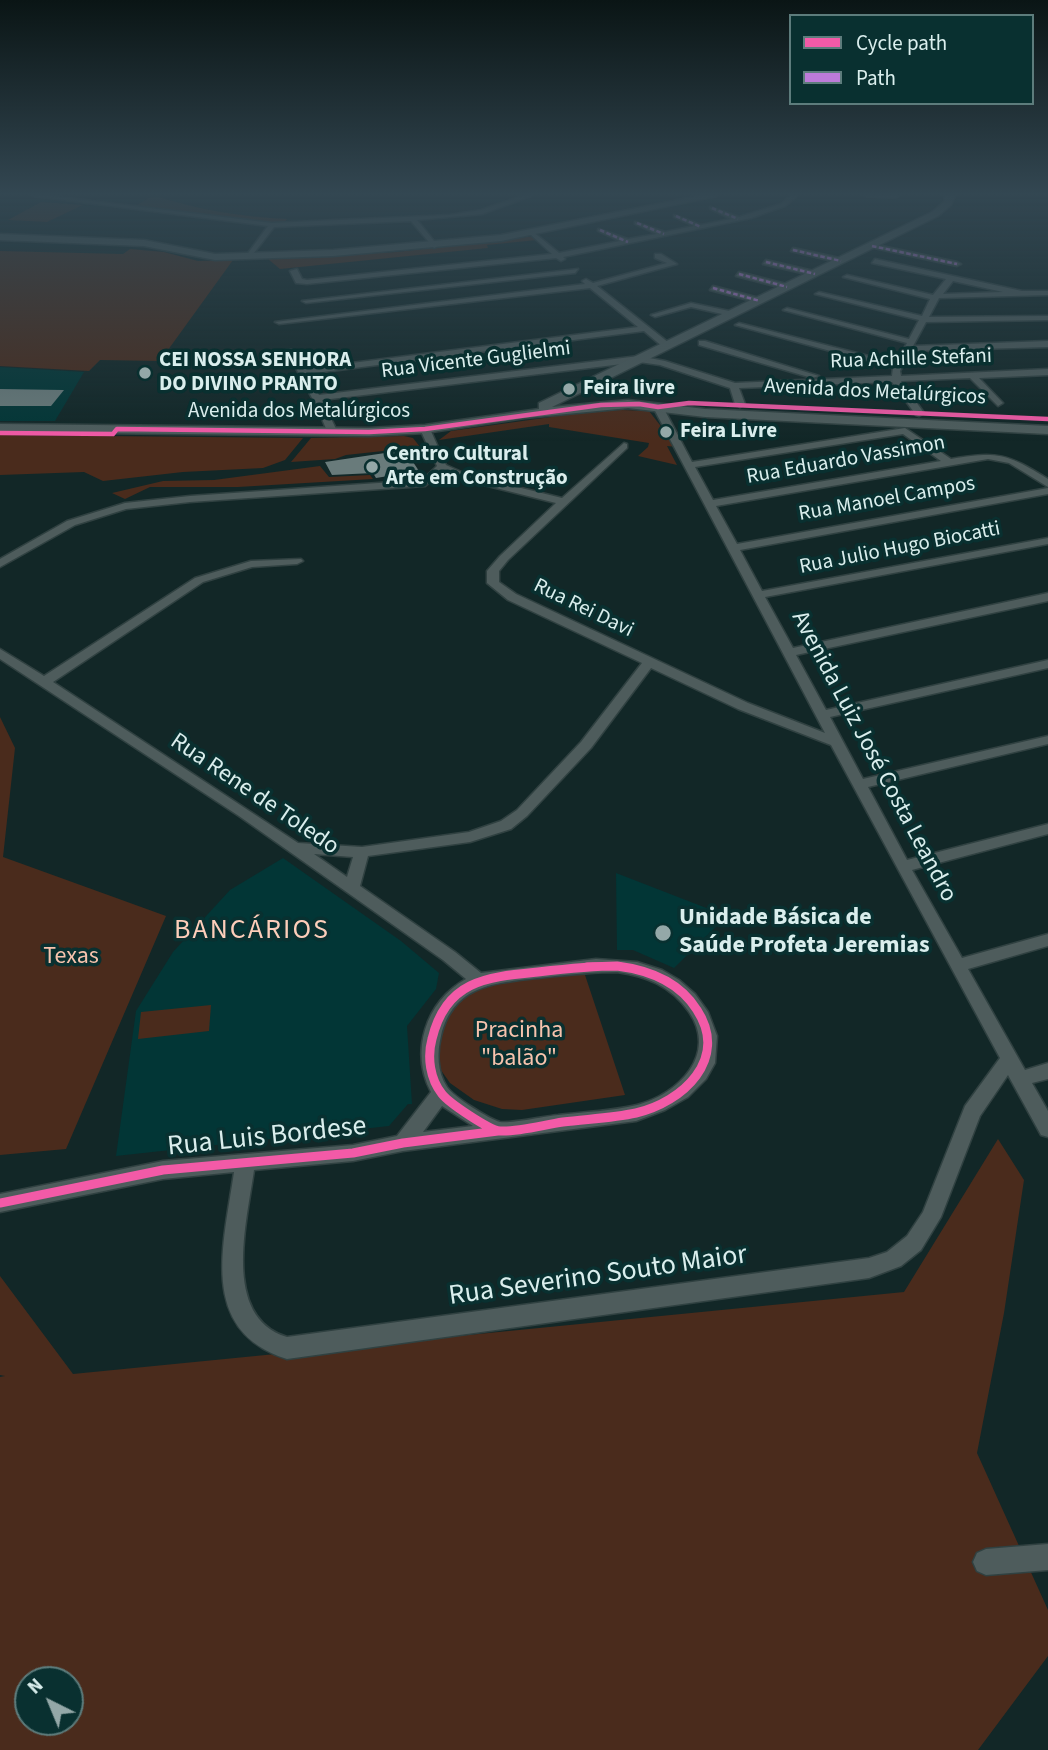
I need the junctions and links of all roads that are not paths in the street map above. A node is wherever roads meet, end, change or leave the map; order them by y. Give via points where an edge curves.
1 (297, 278) edge
2 (349, 278) edge
3 (515, 278) edge
4 (583, 278) edge
5 (620, 278) edge
6 (753, 278) edge
7 (807, 278) edge
8 (850, 278) edge
9 (951, 278) joint
10 (592, 285) junction
11 (787, 287) junction
12 (713, 288) dead end
13 (1048, 293) edge
14 (819, 294) dead end
15 (1023, 294) junction
16 (937, 297) junction
17 (306, 301) dead end
18 (760, 301) junction
19 (787, 310) dead end
20 (731, 314) junction
21 (655, 315) dead end
22 (1048, 318) edge
23 (923, 320) junction
24 (279, 322) dead end
25 (739, 325) dead end
26 (642, 329) junction
27 (702, 343) dead end
28 (1048, 344) edge
29 (666, 345) junction
30 (910, 346) junction
31 (289, 352) dead end
32 (639, 359) junction
33 (897, 366) junction
34 (301, 372) junction
35 (1047, 374) edge
36 (972, 375) junction
37 (896, 377) junction
38 (827, 380) junction
39 (734, 386) junction
40 (317, 398) junction
41 (998, 403) dead end
42 (740, 404) junction
43 (555, 406) junction
44 (659, 407) junction
45 (704, 408) junction
46 (919, 413) junction
47 (1048, 419) edge
48 (903, 427) junction
49 (7, 428) edge
50 (425, 429) junction
51 (1048, 430) edge
52 (331, 431) junction
53 (624, 446) dead end
54 (950, 463) junction
55 (692, 465) junction
56 (442, 467) junction
57 (481, 482) junction
58 (425, 483) junction
59 (1048, 484) edge
60 (1048, 491) edge
61 (564, 502) junction
62 (710, 504) junction
63 (1048, 541) edge
64 (734, 548) junction
65 (297, 561) dead end
66 (0, 564) edge
67 (758, 596) junction
68 (1048, 597) edge
69 (0, 653) edge
70 (788, 653) junction
71 (649, 662) junction
72 (1048, 664) edge
73 (43, 682) junction
74 (823, 715) junction
75 (1048, 740) edge
76 (836, 742) junction
77 (860, 785) junction
78 (1048, 829) edge
79 (294, 848) junction
80 (362, 852) junction
81 (903, 867) junction
82 (351, 889) junction
83 (1048, 940) edge
84 (958, 966) junction
85 (478, 981) junction
86 (1008, 1061) junction
87 (1048, 1071) edge
88 (1019, 1080) junction
89 (441, 1094) junction
90 (1048, 1129) edge
91 (498, 1131) junction
92 (403, 1143) junction
93 (245, 1163) junction
94 (0, 1203) edge
95 (1048, 1557) edge
96 (986, 1562) dead end

1 - 2 street via 307,282
3 - 17 street
4 - 10 street
5 - 10 street
6 - 11 street
7 - 11 main road
8 - 16 street
9 - 15 street
9 - 16 street
10 - 24 street
10 - 26 street
11 - 18 main road
12 - 18 street
13 - 15 street
14 - 23 street
15 - 16 street
16 - 23 street
18 - 20 main road
19 - 30 street
20 - 21 street via 691,304
20 - 29 main road
22 - 23 street
23 - 30 street
25 - 33 street
26 - 29 street
26 - 34 street
27 - 38 street
28 - 30 street
29 - 32 main road
30 - 33 street
31 - 34 street
32 - 39 street, Rua Vicente Guglielmi
32 - 40 street, Rua Vicente Guglielmi
32 - 43 main road
33 - 37 street
34 - 40 street
35 - 36 street, Rua Achille Stefani
36 - 37 street, Rua Achille Stefani
36 - 41 street
37 - 38 street, Rua Achille Stefani
37 - 46 street
38 - 39 street, Rua Achille Stefani
39 - 42 street
40 - 52 street
42 - 45 main road, Avenida dos Metalúrgicos
42 - 46 main road, Avenida dos Metalúrgicos
43 - 44 main road, Avenida dos Metalúrgicos
43 - 50 main road, Avenida dos Metalúrgicos
44 - 45 main road, Avenida dos Metalúrgicos
44 - 55 street, Avenida Luiz José Costa Leandro
45 - 48 main road, Avenida dos Metalúrgicos
46 - 47 main road, Avenida dos Metalúrgicos
48 - 51 main road, Avenida dos Metalúrgicos
48 - 54 street
48 - 55 street
49 - 52 main road, Avenida dos Metalúrgicos
50 - 52 main road, Avenida dos Metalúrgicos
50 - 56 street
53 - 61 street, Rua Rei Davi
54 - 59 street, Rua Eduardo Vassimon via 988,456 1012,461
54 - 62 street, Rua Eduardo Vassimon
55 - 62 street, Avenida Luiz José Costa Leandro
56 - 57 street
56 - 58 street
57 - 58 street
57 - 61 street
58 - 66 street via 125,506 71,523
60 - 64 street, Rua Manoel Campos
61 - 71 street, Rua Rei Davi via 504,558 493,571 493,583 512,597
62 - 64 street, Avenida Luiz José Costa Leandro
63 - 67 street, Rua Julio Hugo Biocatti
64 - 67 street, Avenida Luiz José Costa Leandro
65 - 73 street via 251,564 199,580
67 - 70 street, Avenida Luiz José Costa Leandro
68 - 70 street
69 - 73 street, Rua Rene de Toledo
70 - 74 street, Avenida Luiz José Costa Leandro
71 - 76 street, Rua Rei Davi
71 - 80 street via 586,745 523,813 506,825 470,837
72 - 74 street
73 - 79 street, Rua Rene de Toledo
74 - 76 street, Avenida Luiz José Costa Leandro
75 - 77 street
76 - 77 street, Avenida Luiz José Costa Leandro
77 - 81 street, Avenida Luiz José Costa Leandro
78 - 81 street
79 - 80 street
79 - 82 street, Rua Rene de Toledo
80 - 82 street
81 - 84 street, Avenida Luiz José Costa Leandro
82 - 85 street, Rua Rene de Toledo
83 - 84 street
84 - 86 street, Avenida Luiz José Costa Leandro
85 - 89 street via 457,995 430,1037 433,1075
85 - 91 street, Rua Luis Bordese via 593,966 639,968 682,991 708,1029 708,1059 702,1071 656,1107
86 - 88 street, Avenida Luiz José Costa Leandro
86 - 93 street, Rua Severino Souto Maior via 972,1112 931,1217 914,1244 894,1259 869,1269 313,1345 287,1348 272,1344 242,1316 234,1267
87 - 88 street
88 - 90 street, Avenida Luiz José Costa Leandro
89 - 91 street
89 - 92 street, Rua Luis Bordese
91 - 92 street, Rua Luis Bordese
92 - 93 street, Rua Luis Bordese via 353,1153
93 - 94 street, Rua Luis Bordese via 163,1170
95 - 96 street

